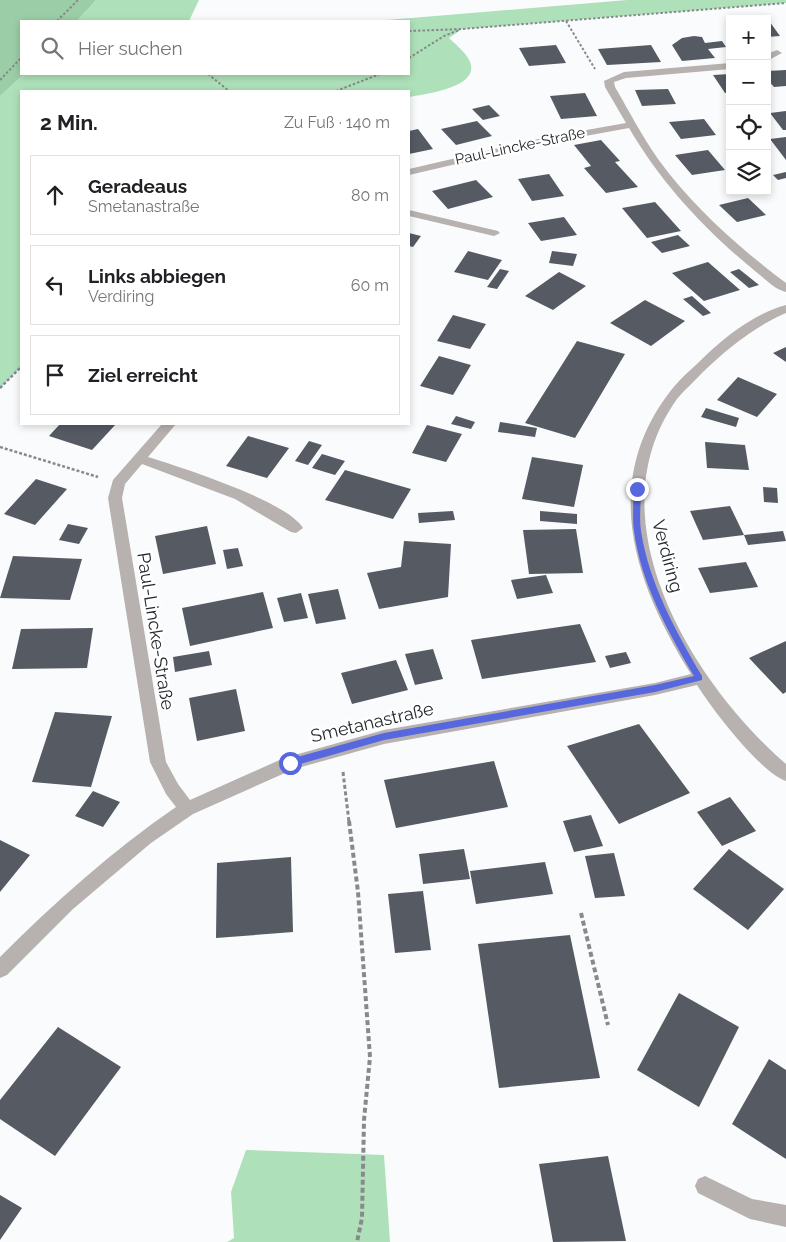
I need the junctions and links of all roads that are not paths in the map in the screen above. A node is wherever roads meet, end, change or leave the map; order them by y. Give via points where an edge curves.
1 (777, 53) dead end
2 (771, 56) edge
3 (726, 66) edge
4 (631, 125) junction
5 (410, 172) edge
6 (410, 213) edge
7 (494, 233) dead end
8 (786, 290) edge
9 (786, 309) edge
10 (168, 425) edge
11 (139, 459) junction
12 (296, 528) dead end
13 (699, 678) junction
14 (786, 774) edge
15 (187, 809) junction
16 (0, 969) edge
17 (705, 1186) dead end
18 (786, 1216) edge

1 - 2 street
3 - 4 street via 624,75 609,80
4 - 5 street, Paul-Lincke-Straße via 547,140
4 - 8 street via 662,170 702,214
6 - 7 street
9 - 13 street, Verdiring via 735,336 706,361 673,397 650,438 637,489 638,531 651,581 674,635
10 - 11 street
11 - 12 street via 233,490 272,510
11 - 15 street, Paul-Lincke-Straße via 118,483 115,498 158,762
13 - 14 street, Verdiring via 733,721
13 - 15 street, Smetanastraße via 384,737 341,748 290,763
15 - 16 street, Smetanastraße via 145,838 67,903
17 - 18 street via 750,1209

